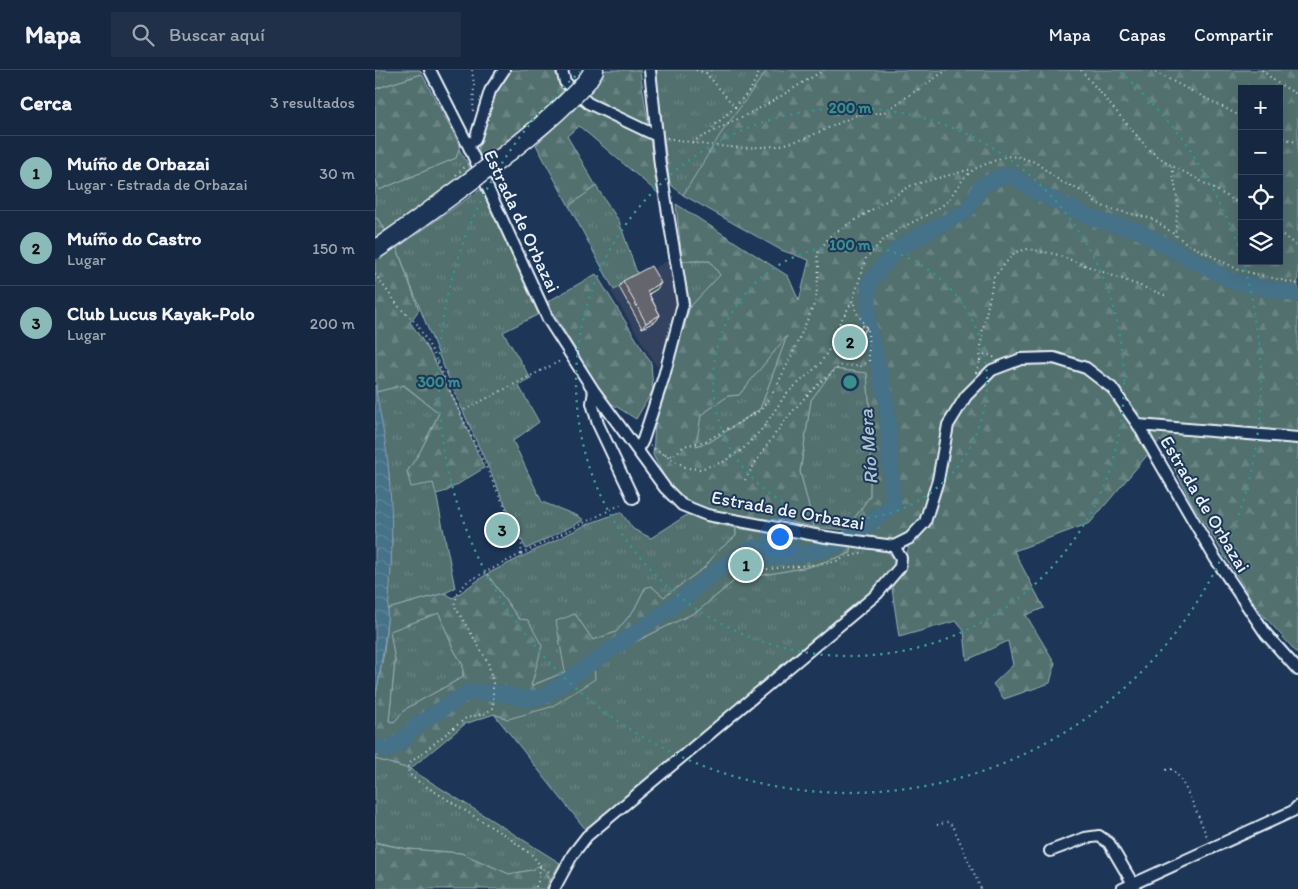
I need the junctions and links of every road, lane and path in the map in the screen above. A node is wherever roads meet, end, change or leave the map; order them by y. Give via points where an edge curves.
1 (430, 70) edge
2 (472, 70) edge
3 (504, 70) edge
4 (562, 70) edge
5 (649, 70) edge
6 (696, 70) edge
7 (711, 70) edge
8 (760, 70) edge
9 (824, 70) edge
10 (947, 70) edge
11 (1081, 70) edge
12 (1151, 70) edge
13 (1262, 70) edge
14 (707, 73) junction
15 (591, 75) edge
16 (1298, 96) edge
17 (735, 107) junction
18 (1238, 115) edge
19 (478, 129) junction
20 (710, 133) junction
21 (657, 136) junction
22 (1283, 137) edge
23 (692, 142) junction
24 (1298, 143) edge
25 (468, 145) junction
26 (1172, 166) junction
27 (974, 169) junction
28 (1238, 203) edge
29 (1283, 235) edge
30 (1175, 236) junction
31 (1298, 247) edge
32 (375, 250) edge
33 (375, 274) edge
34 (1298, 284) edge
35 (1167, 296) dead end
36 (853, 300) junction
37 (571, 355) junction
38 (979, 361) dead end
39 (594, 391) junction
40 (460, 412) junction
41 (1138, 425) junction
42 (1298, 438) edge
43 (639, 443) junction
44 (664, 455) junction
45 (745, 480) dead end
46 (633, 498) dead end
47 (617, 507) dead end
48 (894, 546) junction
49 (866, 552) dead end
50 (521, 554) junction
51 (767, 569) dead end
52 (1298, 670) edge
53 (1166, 770) dead end
54 (1298, 806) edge
55 (937, 825) dead end
56 (1212, 848) junction
57 (1050, 851) dead end
58 (540, 865) junction
59 (557, 884) edge
60 (1133, 884) junction
61 (535, 889) edge
62 (981, 889) edge
63 (1122, 889) edge

1 - 25 street, Estrada de Orbazai
2 - 19 path via 474,126
3 - 19 street via 490,91
4 - 21 street via 565,82 587,103
5 - 21 street
6 - 14 path
7 - 14 path
8 - 17 path via 751,89
9 - 20 path via 766,105
10 - 23 path via 883,113 859,114 804,139 777,146 744,148
11 - 26 path via 1149,150
12 - 18 path
13 - 16 path
14 - 17 path
15 - 32 highway, bridge via 572,98 541,126 457,192
17 - 20 path
19 - 25 street via 475,140
20 - 23 path
21 - 23 path
21 - 43 street via 683,304 664,376
22 - 24 path
25 - 37 street, Estrada de Orbazai via 548,319
26 - 28 path
26 - 30 path via 1178,204
27 - 30 path via 1006,156 1035,162 1060,181 1088,194 1107,208 1153,219
27 - 36 path via 946,203 882,241 866,258
27 - 44 path via 912,185 831,235 817,254 816,300 791,357 761,410 706,441 684,446 673,456
29 - 31 path
30 - 34 path via 1239,270
33 - 40 path via 399,307 417,324
35 - 38 path via 1055,254 1027,249 1015,252 994,277
36 - 44 path via 820,364 786,394 763,428 743,448 723,462 702,469 687,468
36 - 45 path via 856,312 867,329 869,362 861,366 842,365 826,376 780,428
37 - 39 street, Estrada de Orbazai
37 - 40 path
39 - 43 street, Estrada de Orbazai
39 - 46 street via 592,402 599,424
40 - 50 path via 522,543
41 - 42 street
41 - 48 street, Estrada de Orbazai via 1112,388 1086,368 1054,358 1021,359 992,370 966,396 948,426 938,480 925,522 910,538
41 - 52 street, Estrada de Orbazai via 1215,558 1267,634
43 - 44 path
43 - 48 street, Estrada de Orbazai via 665,488 682,505 707,515
47 - 50 path
48 - 59 street via 901,558 900,567 877,594 587,836
49 - 51 path via 830,563
50 - 58 path via 468,581 459,591 454,605 488,662 493,683 493,708 484,714 466,718 407,768 415,780 509,838
53 - 56 path via 1176,772
54 - 56 street via 1293,812
55 - 62 path via 948,822 953,826
56 - 60 street
57 - 60 street via 1099,836 1109,843
58 - 59 path
58 - 61 path
60 - 63 street

